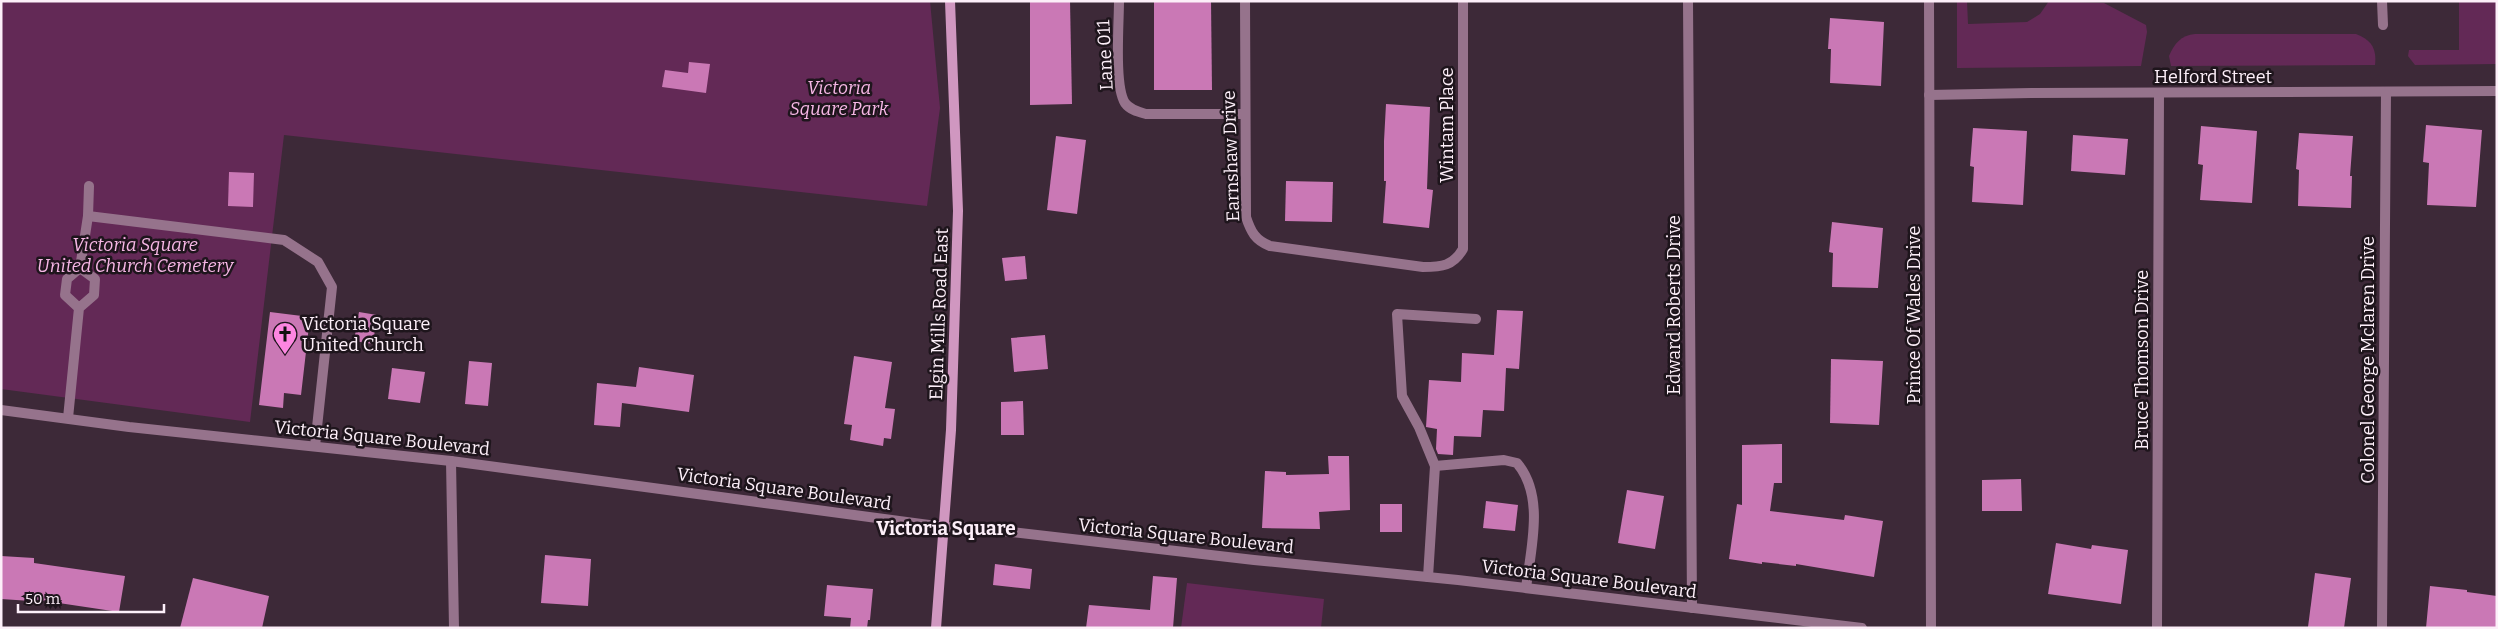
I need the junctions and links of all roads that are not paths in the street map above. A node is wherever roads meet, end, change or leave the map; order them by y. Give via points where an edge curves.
1 (950, 1) edge
2 (1119, 1) edge
3 (1245, 1) edge
4 (1463, 1) edge
5 (1688, 1) edge
6 (1929, 1) edge
7 (2382, 1) edge
8 (2383, 25) dead end
9 (2497, 91) edge
10 (2386, 92) junction
11 (2159, 93) junction
12 (1929, 95) junction
13 (1245, 114) junction
14 (89, 186) dead end
15 (88, 216) junction
16 (1463, 248) joint
17 (80, 268) junction
18 (79, 308) junction
19 (1476, 319) dead end
20 (1, 410) edge
21 (68, 418) junction
22 (314, 446) junction
23 (451, 461) junction
24 (1435, 466) junction
25 (944, 527) junction
26 (1428, 577) junction
27 (1526, 588) junction
28 (1692, 608) junction
29 (454, 628) edge
30 (936, 628) edge
31 (1862, 628) edge
32 (1931, 628) edge
33 (2157, 628) edge
34 (2382, 628) edge

1 - 25 main road, Elgin Mills Road East via 958,211 951,430
2 - 13 street, Lane 011 via 1119,88 1126,104 1146,114
3 - 13 street, Earnshaw Drive
4 - 16 street, Wintam Place
5 - 28 street, Edward Roberts Drive
6 - 12 street, Prince Of Wales Drive
7 - 8 street
9 - 10 street, Helford Street
10 - 11 street, Helford Street
10 - 34 street, Colonel George Mclaren Drive
11 - 12 street, Helford Street
11 - 33 street, Bruce Thomson Drive
12 - 32 street, Prince Of Wales Drive
13 - 16 street, Earnshaw Drive via 1246,217 1251,233 1259,242 1278,248 1423,267 1444,267 1458,258
14 - 15 street
15 - 17 street
15 - 22 street via 284,240 318,262 332,287
17 - 18 street via 67,279 64,295
17 - 18 street via 95,278 94,295
18 - 21 street
19 - 24 street via 1397,314 1402,396 1420,428
20 - 21 street, Victoria Square Boulevard
21 - 22 street, Victoria Square Boulevard
22 - 23 street, Victoria Square Boulevard
23 - 25 street, Victoria Square Boulevard
23 - 29 street
24 - 26 street
24 - 27 street via 1504,460 1517,463 1525,473 1534,518
25 - 26 street, Victoria Square Boulevard
25 - 30 main road, Elgin Mills Road East
26 - 27 street, Victoria Square Boulevard
27 - 28 street, Victoria Square Boulevard
28 - 31 street, Victoria Square Boulevard

